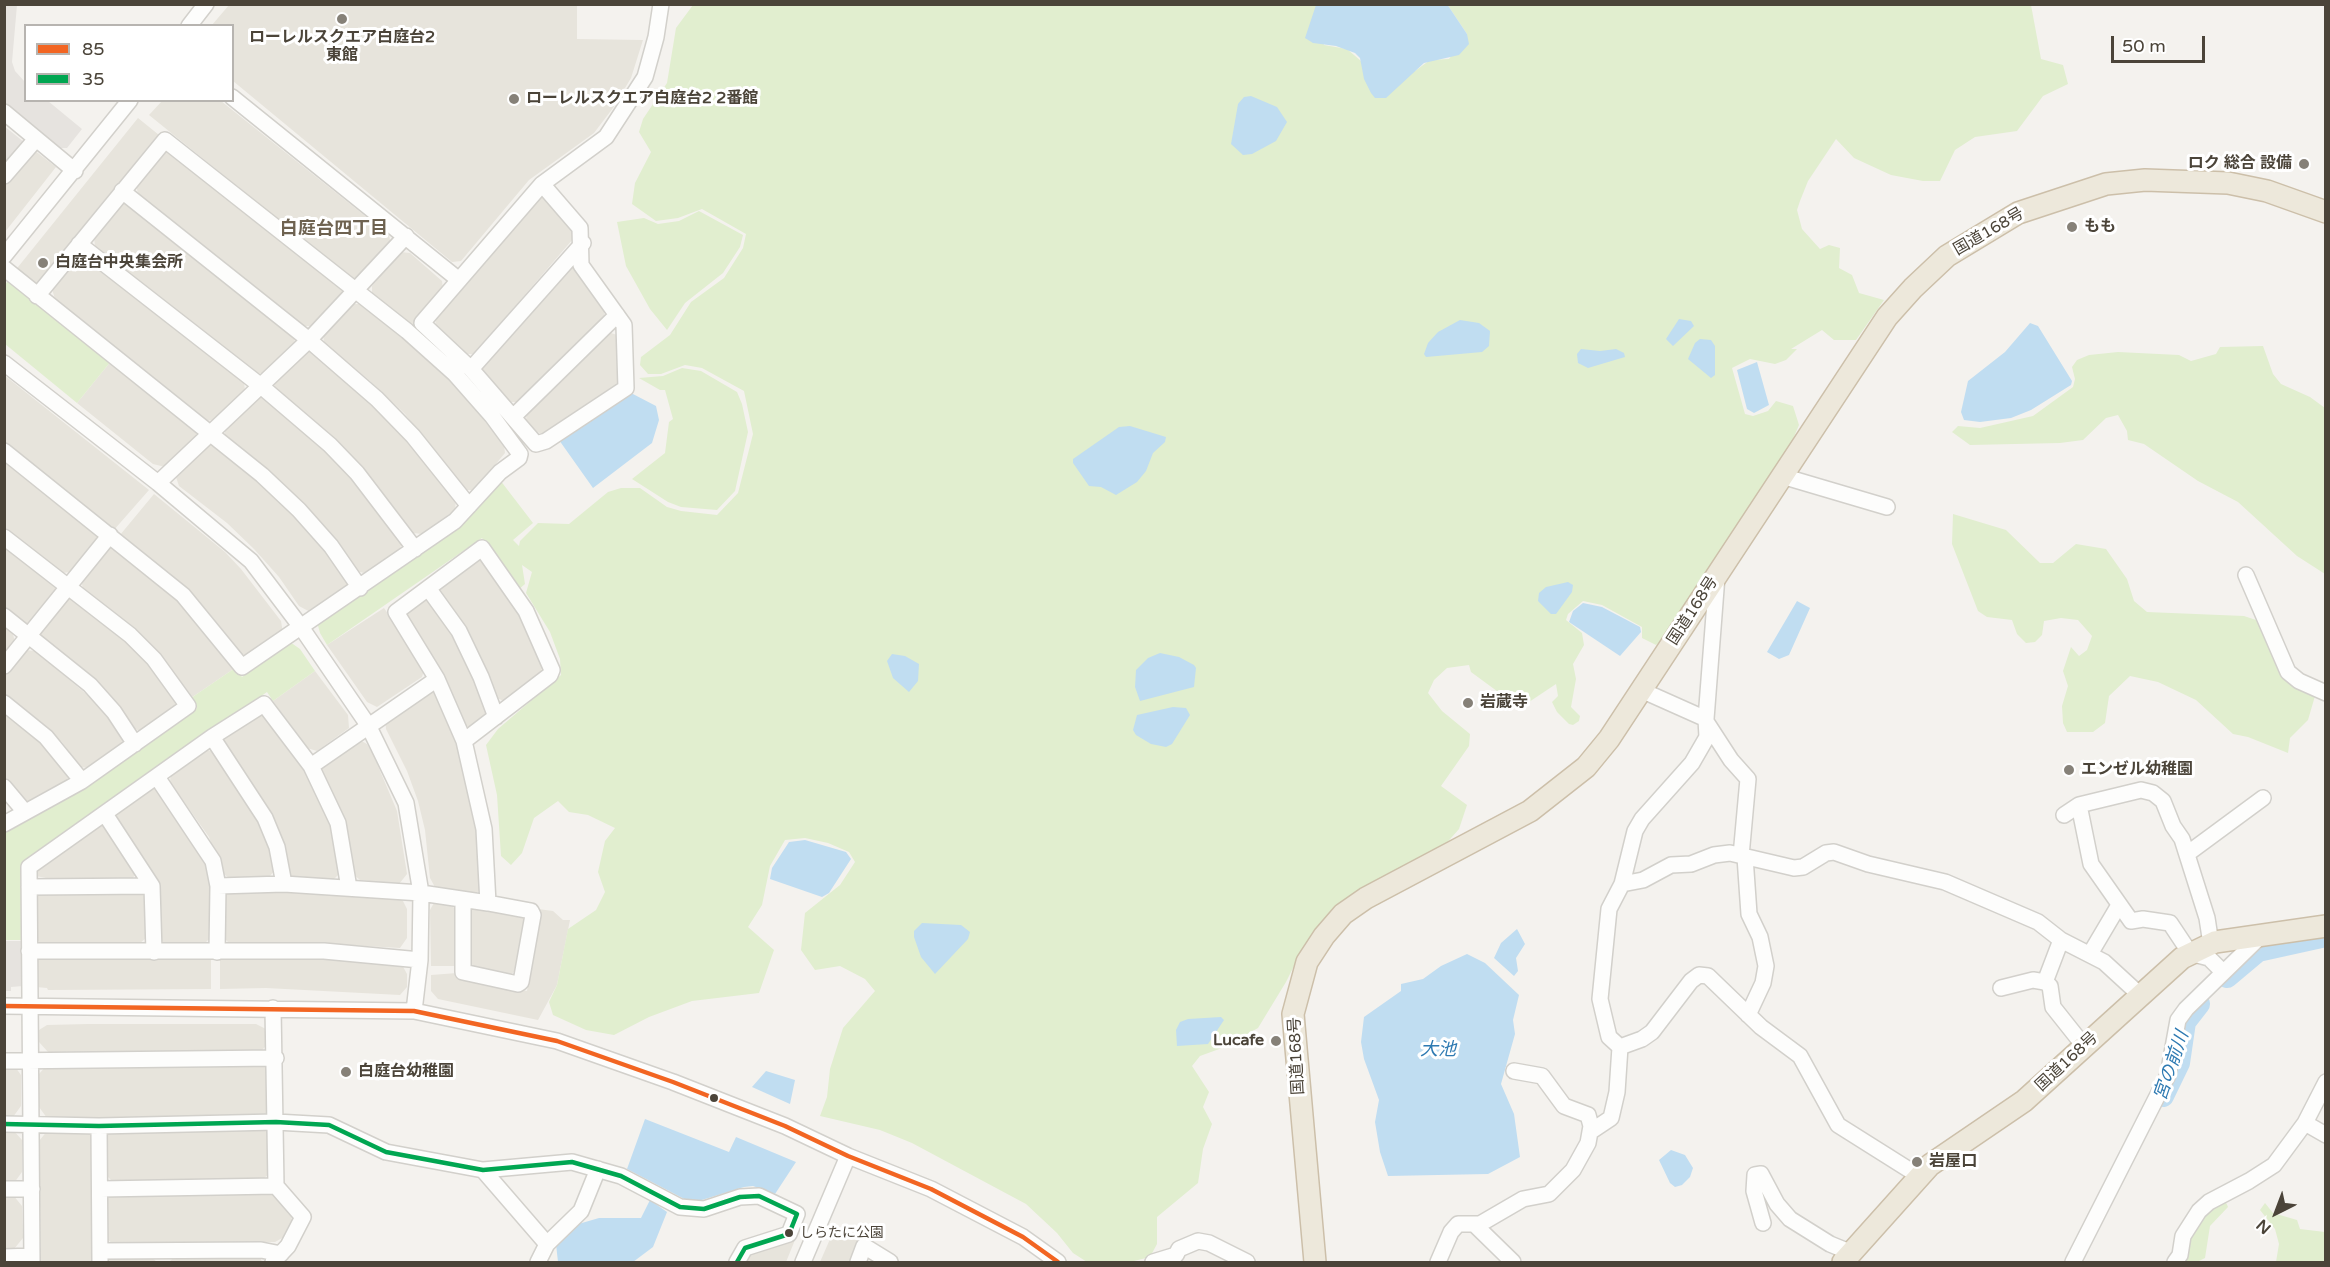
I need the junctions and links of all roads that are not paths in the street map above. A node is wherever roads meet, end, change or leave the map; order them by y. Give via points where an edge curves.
1 (206, 4) edge
2 (661, 4) edge
3 (191, 24) edge
4 (234, 99) edge
5 (128, 102) edge
6 (4, 112) edge
7 (36, 139) junction
8 (75, 171) junction
9 (4, 176) edge
10 (542, 184) junction
11 (122, 191) junction
12 (2325, 212) edge
13 (406, 236) junction
14 (583, 243) junction
15 (79, 244) junction
16 (4, 256) edge
17 (4, 268) edge
18 (459, 280) junction
19 (357, 291) junction
20 (37, 296) junction
21 (617, 315) junction
22 (309, 340) junction
23 (4, 363) edge
24 (471, 369) junction
25 (261, 386) junction
26 (514, 416) junction
27 (211, 434) junction
28 (4, 451) edge
29 (1782, 476) junction
30 (158, 483) junction
31 (469, 506) junction
32 (1887, 507) dead end
33 (110, 535) junction
34 (4, 537) edge
35 (416, 549) junction
36 (2246, 575) dead end
37 (1717, 576) junction
38 (68, 587) junction
39 (360, 588) junction
40 (428, 588) junction
41 (4, 616) edge
42 (301, 627) junction
43 (29, 635) junction
44 (4, 666) edge
45 (437, 679) junction
46 (1641, 690) junction
47 (2325, 693) edge
48 (4, 703) edge
49 (496, 717) junction
50 (1706, 721) junction
51 (368, 725) junction
52 (212, 737) junction
53 (464, 741) junction
54 (135, 744) junction
55 (311, 766) junction
56 (157, 777) junction
57 (82, 781) junction
58 (4, 787) edge
59 (2263, 798) dead end
60 (2079, 805) junction
61 (25, 812) junction
62 (105, 814) junction
63 (2064, 815) dead end
64 (4, 824) edge
65 (2187, 854) junction
66 (1743, 856) junction
67 (284, 884) junction
68 (1622, 884) junction
69 (152, 886) junction
70 (218, 886) junction
71 (29, 887) junction
72 (349, 888) junction
73 (420, 892) junction
74 (463, 900) junction
75 (488, 903) junction
76 (2119, 905) junction
77 (2325, 926) edge
78 (2286, 930) junction
79 (2264, 933) junction
80 (2325, 937) edge
81 (2061, 940) junction
82 (2211, 944) junction
83 (29, 951) junction
84 (154, 952) junction
85 (217, 952) junction
86 (2190, 953) junction
87 (2090, 954) junction
88 (420, 960) junction
89 (2223, 972) junction
90 (2045, 982) junction
91 (2001, 988) dead end
92 (2140, 995) junction
93 (4, 1006) edge
94 (28, 1006) junction
95 (273, 1008) junction
96 (414, 1011) junction
97 (1748, 1015) junction
98 (2084, 1046) junction
99 (1620, 1047) junction
100 (276, 1058) junction
101 (4, 1061) edge
102 (31, 1061) junction
103 (1514, 1071) dead end
104 (2325, 1082) edge
105 (276, 1122) junction
106 (2305, 1123) junction
107 (4, 1124) edge
108 (31, 1124) junction
109 (99, 1126) junction
110 (1590, 1132) junction
111 (2325, 1135) edge
112 (848, 1156) junction
113 (598, 1169) junction
114 (483, 1170) junction
115 (1919, 1176) junction
116 (276, 1186) junction
117 (32, 1189) junction
118 (100, 1189) junction
119 (4, 1190) edge
120 (797, 1214) junction
121 (820, 1223) junction
122 (1762, 1223) dead end
123 (1474, 1224) junction
124 (163, 1256) edge
125 (545, 1256) edge
126 (4, 1257) edge
127 (100, 1257) edge
128 (277, 1258) edge
129 (1847, 1258) edge
130 (32, 1259) edge
131 (737, 1263) edge
132 (803, 1263) edge
133 (858, 1263) edge
134 (890, 1263) edge
135 (1058, 1263) edge
136 (1153, 1263) edge
137 (1247, 1263) edge
138 (1315, 1263) edge
139 (1438, 1263) edge
140 (1513, 1263) edge
141 (2073, 1263) edge
142 (2175, 1263) edge

1 - 3 street
2 - 10 street via 645,76 628,107 606,137
4 - 13 street
5 - 8 street
6 - 7 street
7 - 8 street
7 - 9 street
8 - 16 street
10 - 14 street via 580,228
10 - 18 street
11 - 15 street
11 - 19 street via 165,140
11 - 22 street
12 - 29 highway, 国道168号 via 2267,191 2190,180 2106,184 2018,213 1947,256 1913,288 1887,317
13 - 18 street
13 - 19 street
14 - 21 street via 581,265
14 - 24 street
15 - 20 street
15 - 25 street
17 - 20 street
18 - 24 street via 422,323
19 - 22 street
19 - 31 street via 455,374 520,454
20 - 27 street
21 - 26 street
21 - 26 street via 624,325 626,388 536,444
22 - 25 street
22 - 31 street via 413,436
23 - 30 street
24 - 26 street
25 - 27 street
25 - 35 street via 357,473
27 - 30 street
27 - 39 street via 299,510 331,546
28 - 33 street
29 - 32 street
29 - 37 highway, 国道168号
30 - 42 street via 251,561
31 - 35 street
33 - 38 street
33 - 42 street via 183,595 242,667
34 - 38 street
35 - 39 street
36 - 47 street via 2288,672
37 - 46 highway, 国道168号
37 - 50 street
38 - 43 street
38 - 54 street via 154,658 188,705
39 - 42 street
40 - 45 street via 396,612
40 - 49 street via 459,631 482,676
40 - 49 street via 482,548 526,611 552,670
41 - 43 street
42 - 51 street
43 - 44 street
43 - 54 street via 90,685
45 - 51 street
45 - 53 street
46 - 50 street
46 - 138 highway, 国道168号 via 1609,739 1586,767 1561,788 1530,811 1366,898 1343,914 1307,962 1298,988 1293,1025
48 - 57 street via 46,737
49 - 53 street
50 - 66 street via 1748,779
50 - 68 street via 1707,737 1700,751 1635,831
51 - 55 street
51 - 73 street via 406,803
52 - 55 street via 264,704
52 - 56 street
52 - 67 street via 265,818 277,846
53 - 75 street via 484,829
54 - 57 street
55 - 72 street via 338,823
56 - 62 street
56 - 70 street via 213,861
57 - 61 street
58 - 61 street
59 - 65 street
60 - 63 street
60 - 65 street via 2141,790 2153,793 2163,801
60 - 76 street via 2091,864
61 - 64 street
62 - 69 street
62 - 71 street via 28,867
65 - 82 street
66 - 68 street via 1714,855 1691,864 1671,865 1643,880
66 - 81 street via 1794,868 1834,852 1945,882 2038,922
66 - 97 street via 1749,914 1760,937 1766,966 1763,983
67 - 70 street
67 - 72 street
68 - 99 street via 1609,909 1600,999 1609,1037
69 - 71 street
69 - 84 street
70 - 85 street
71 - 83 street
72 - 73 street
73 - 74 street
73 - 88 street
74 - 75 street
74 - 75 street via 463,972 518,984 533,915 531,911
76 - 86 street via 2131,921 2170,923
76 - 87 street
77 - 78 highway, 国道168号
78 - 79 highway, 国道168号
78 - 80 street
79 - 82 highway, 国道168号
79 - 89 street
81 - 87 street
81 - 90 street
82 - 86 highway, 国道168号
83 - 84 street
83 - 94 street
84 - 85 street
85 - 88 street via 324,951
86 - 89 street via 2209,958
86 - 92 highway, 国道168号
87 - 92 street
88 - 96 street
89 - 141 street via 2178,1020 2168,1075
90 - 91 street via 2033,980
90 - 98 street via 2050,986 2053,1007
92 - 98 highway, 国道168号
93 - 94 street
94 - 95 street
94 - 102 street
95 - 96 street
95 - 100 street
96 - 112 street via 556,1041 775,1122
97 - 99 street via 1708,976 1699,975 1652,1032
97 - 115 street via 1800,1056 1838,1125
98 - 115 highway, 国道168号 via 2024,1101
99 - 110 street via 1615,1109 1611,1118
100 - 102 street
100 - 105 street
101 - 102 street
102 - 108 street
103 - 110 street via 1542,1076 1564,1106 1588,1115
104 - 106 street
105 - 109 street
105 - 114 street via 329,1125 386,1152
105 - 116 street
106 - 111 street
106 - 142 street via 2274,1165 2199,1211 2183,1236
107 - 108 street
108 - 109 street
108 - 117 street
109 - 118 street
110 - 123 street via 1573,1170 1549,1194 1523,1199
112 - 121 street
112 - 135 street via 931,1189 992,1219
113 - 114 street via 572,1162
113 - 120 street via 621,1176 680,1207 704,1209 740,1197 759,1196
113 - 125 street via 581,1211
114 - 125 street
115 - 129 highway, 国道168号
116 - 118 street
116 - 128 street via 303,1217
117 - 119 street
117 - 130 street
118 - 127 street
120 - 121 street
120 - 131 street via 789,1234 745,1248
121 - 132 street
122 - 129 street via 1754,1191 1755,1175 1761,1174 1790,1219
123 - 139 street via 1458,1224
123 - 140 street
124 - 127 street
124 - 128 street via 261,1250
126 - 130 street
133 - 134 street via 864,1246
136 - 137 street via 1176,1256 1179,1250 1198,1241

